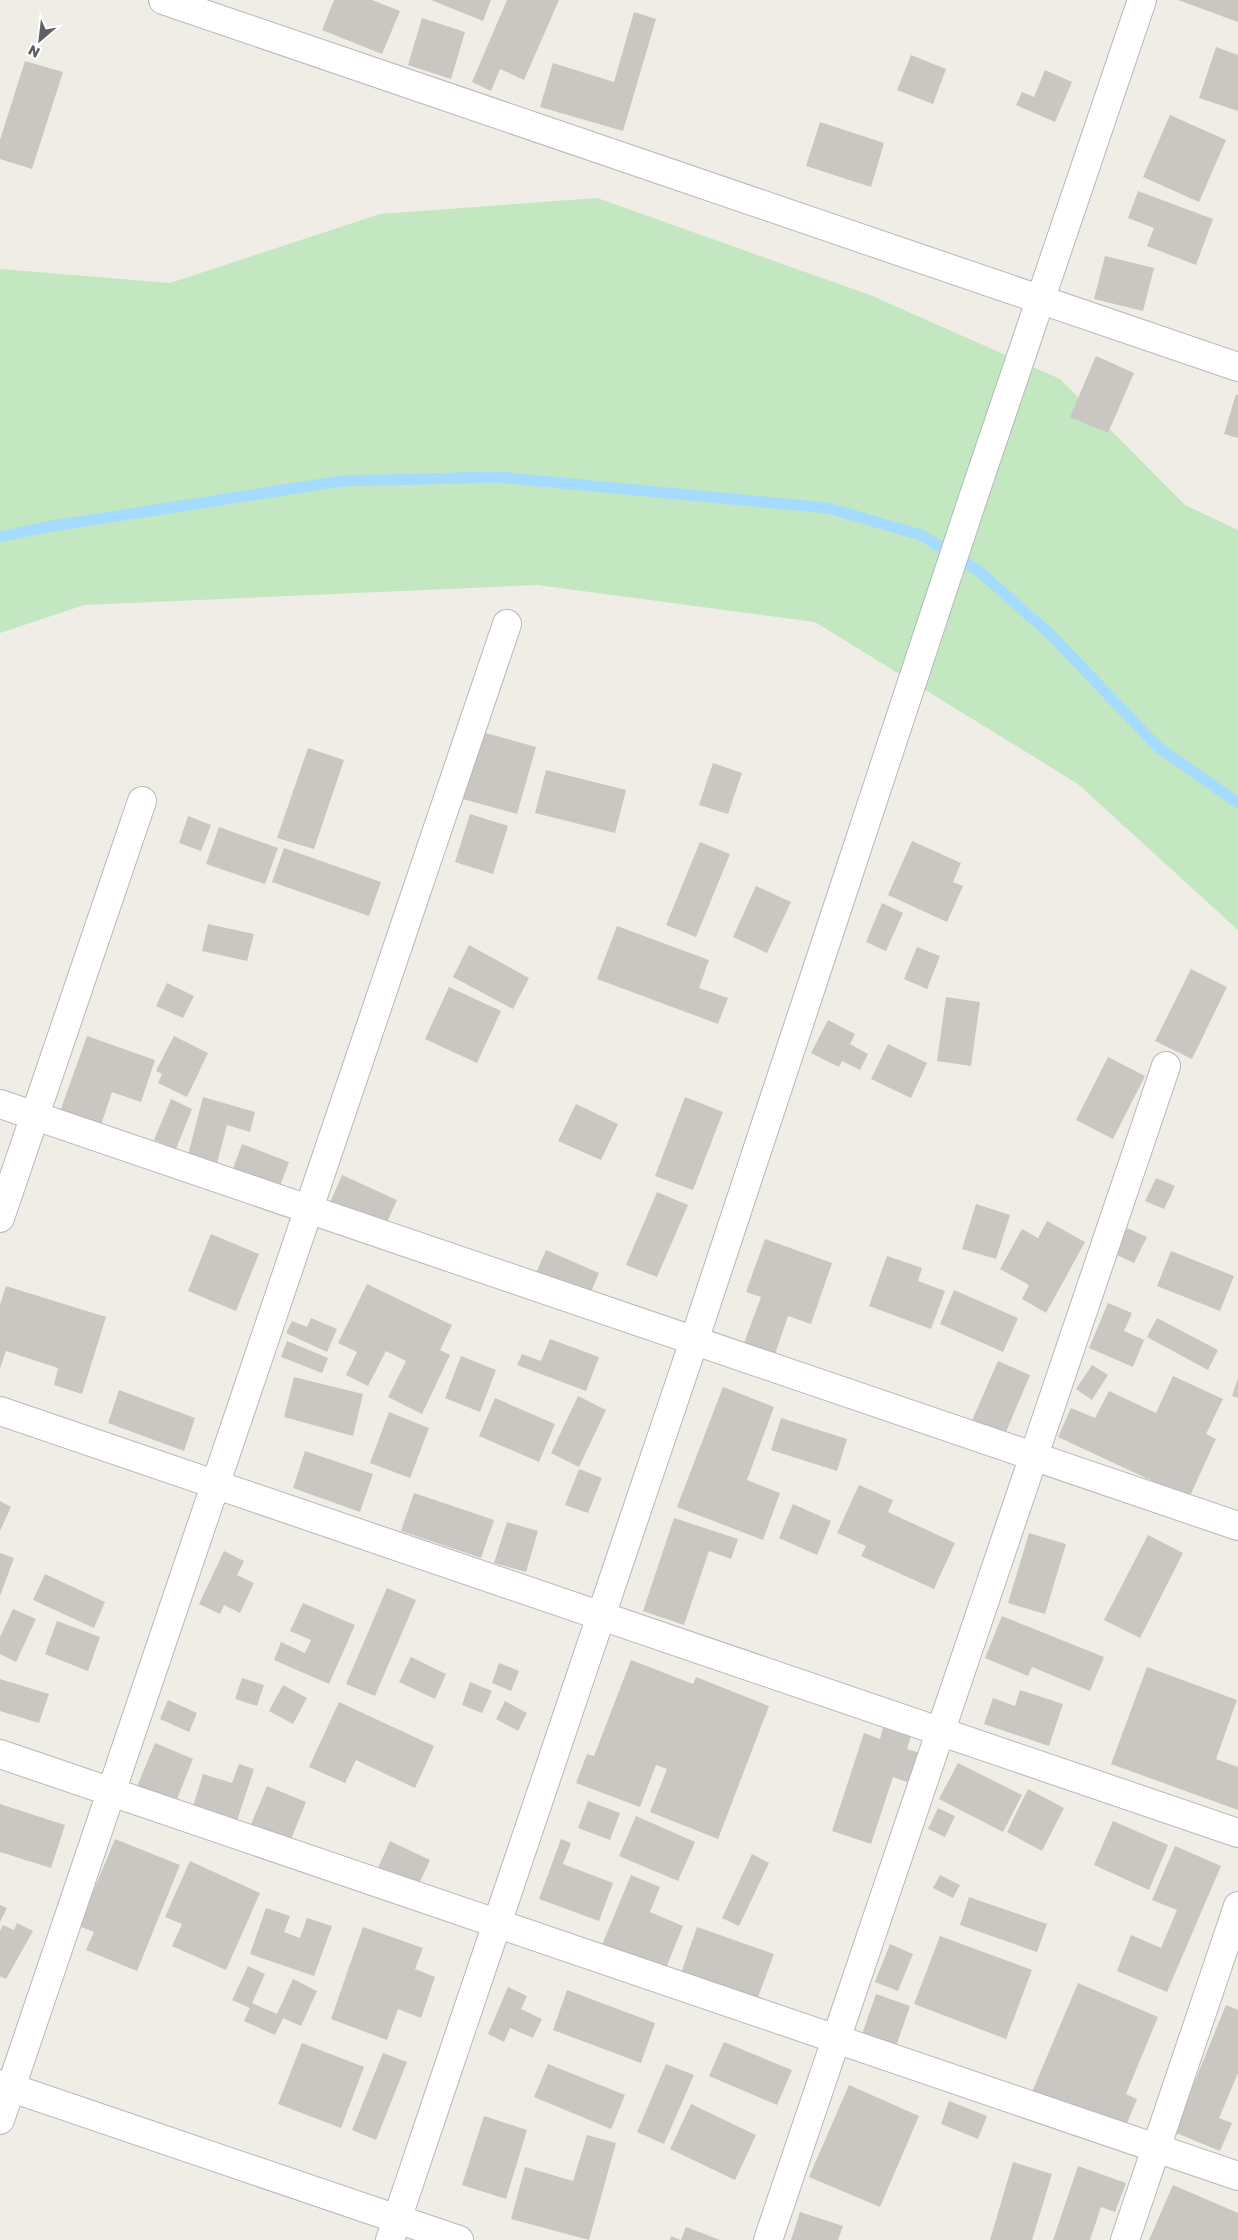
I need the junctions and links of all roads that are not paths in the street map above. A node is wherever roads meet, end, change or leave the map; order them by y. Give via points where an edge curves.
1 (163, 0) edge
2 (1142, 0) edge
3 (1040, 300) junction
4 (1238, 367) edge
5 (507, 624) dead end
6 (142, 801) dead end
7 (1166, 1066) dead end
8 (0, 1104) edge
9 (34, 1116) junction
10 (308, 1209) junction
11 (0, 1218) edge
12 (694, 1341) junction
13 (0, 1411) edge
14 (1034, 1457) junction
15 (216, 1484) junction
16 (1238, 1526) edge
17 (601, 1616) junction
18 (941, 1732) junction
19 (0, 1754) edge
20 (111, 1792) junction
21 (1238, 1833) edge
22 (1238, 1906) edge
23 (497, 1923) junction
24 (836, 2039) junction
25 (5, 2086) edge
26 (0, 2120) edge
27 (1156, 2148) junction
28 (1238, 2176) edge
29 (393, 2230) edge
30 (459, 2240) edge
31 (768, 2240) edge
32 (1125, 2240) edge

1 - 3 street
2 - 3 street
3 - 4 street
3 - 12 street
5 - 10 street
6 - 9 street
7 - 14 street
8 - 9 street
9 - 10 street
9 - 11 street
10 - 12 street
10 - 15 street
12 - 14 street
12 - 17 street
13 - 15 street
14 - 16 street
14 - 18 street
15 - 17 street
15 - 20 street
17 - 18 street
17 - 23 street
18 - 21 street
18 - 24 street
19 - 20 street
20 - 23 street
20 - 25 street
22 - 27 street
23 - 24 street
23 - 29 street
24 - 27 street
24 - 31 street
25 - 26 street
25 - 29 street
27 - 28 street
27 - 32 street
29 - 30 street

